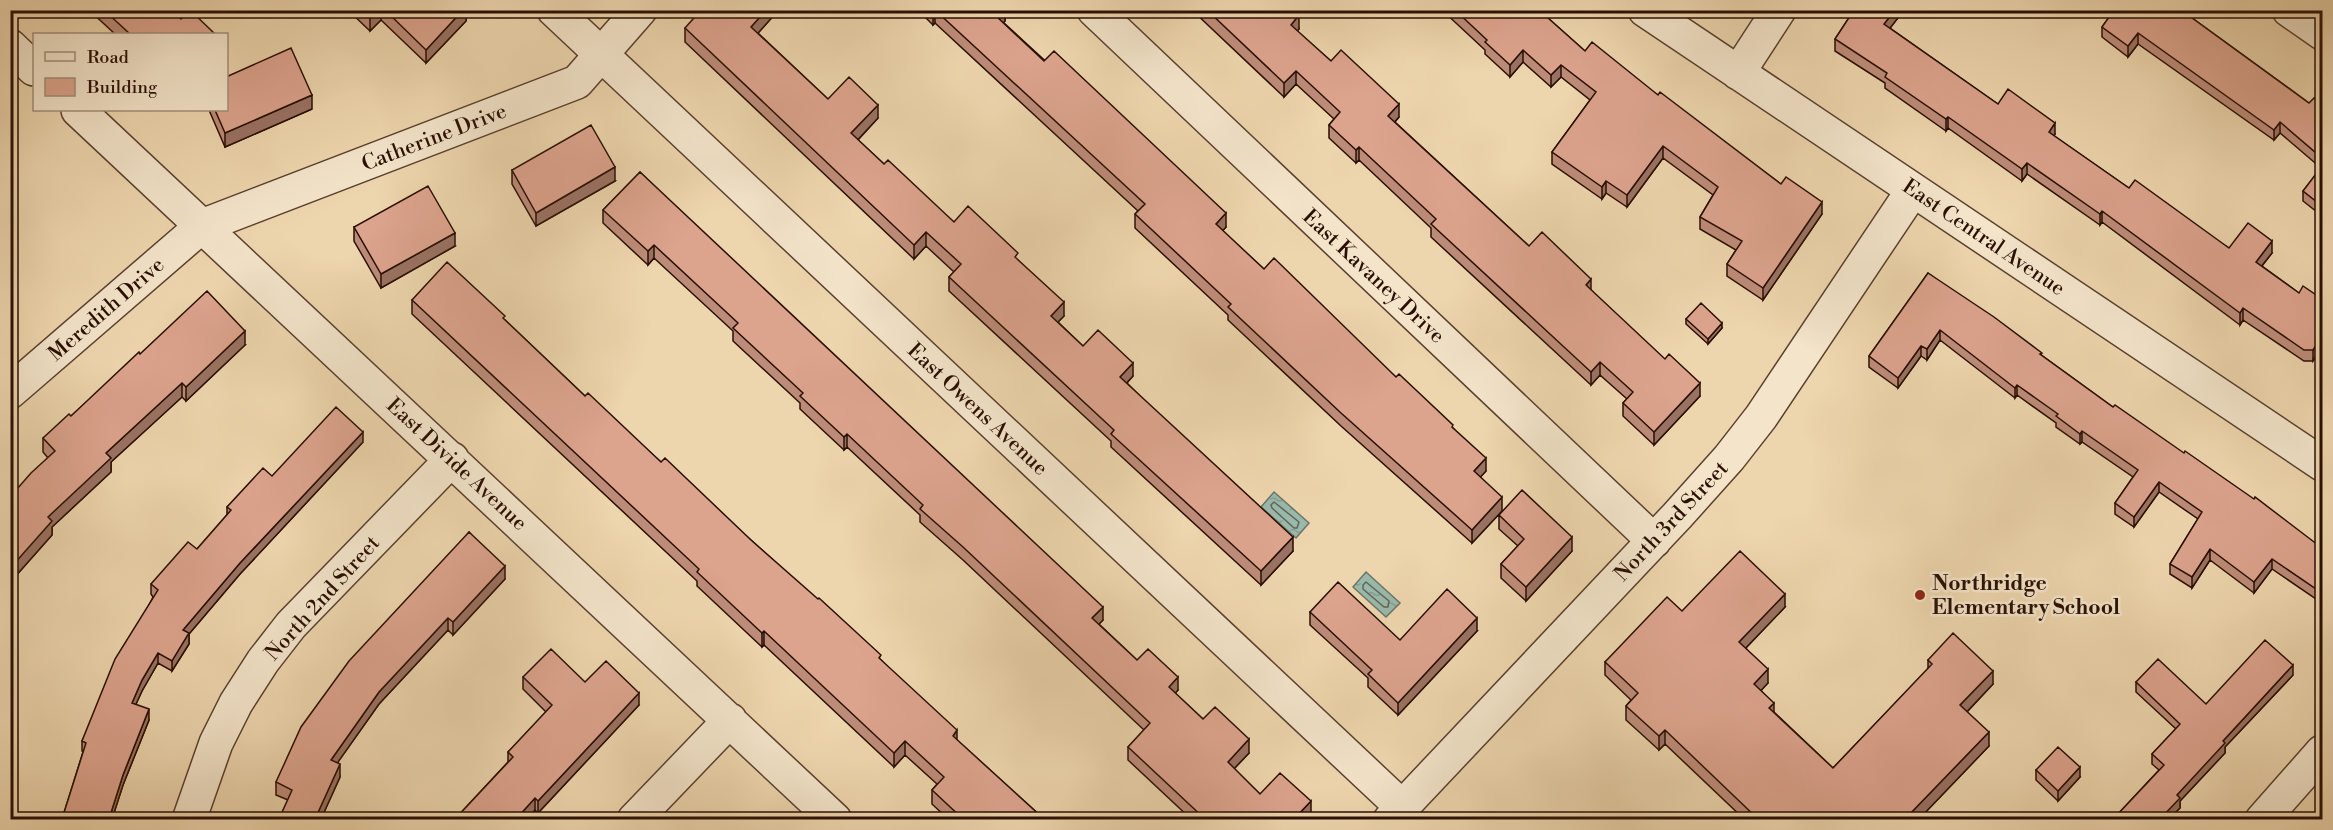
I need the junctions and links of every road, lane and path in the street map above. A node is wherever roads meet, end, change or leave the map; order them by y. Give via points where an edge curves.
1 (554, 10) edge
2 (640, 10) edge
3 (1094, 10) edge
4 (1645, 10) edge
5 (1779, 10) edge
6 (2289, 10) edge
7 (2322, 33) edge
8 (10, 46) edge
9 (602, 55) junction
10 (33, 68) edge
11 (1738, 72) junction
12 (79, 111) edge
13 (1913, 190) junction
14 (202, 226) junction
15 (13, 385) edge
16 (452, 459) junction
17 (2322, 464) edge
18 (1654, 541) junction
19 (730, 720) junction
20 (2322, 752) edge
21 (1396, 813) edge
22 (189, 819) edge
23 (634, 819) edge
24 (835, 819) edge
25 (2262, 819) edge

1 - 9 street, East Owens Avenue
2 - 9 street, Catherine Drive
3 - 18 street, East Kavaney Drive
4 - 11 street, East Central Avenue
5 - 11 street
6 - 7 street
8 - 10 street
9 - 14 street, Catherine Drive via 577,82
9 - 21 street, East Owens Avenue
11 - 13 street, East Central Avenue
12 - 14 street, East Divide Avenue
13 - 17 street, East Central Avenue
13 - 18 street, North 3rd Street via 1746,437
14 - 15 street, Meredith Drive
14 - 16 street, East Divide Avenue
16 - 19 street, East Divide Avenue
16 - 22 street, North 2nd Street via 291,625 263,661 216,742
18 - 21 street, North 3rd Street
19 - 23 street
19 - 24 street, East Divide Avenue
20 - 25 street

